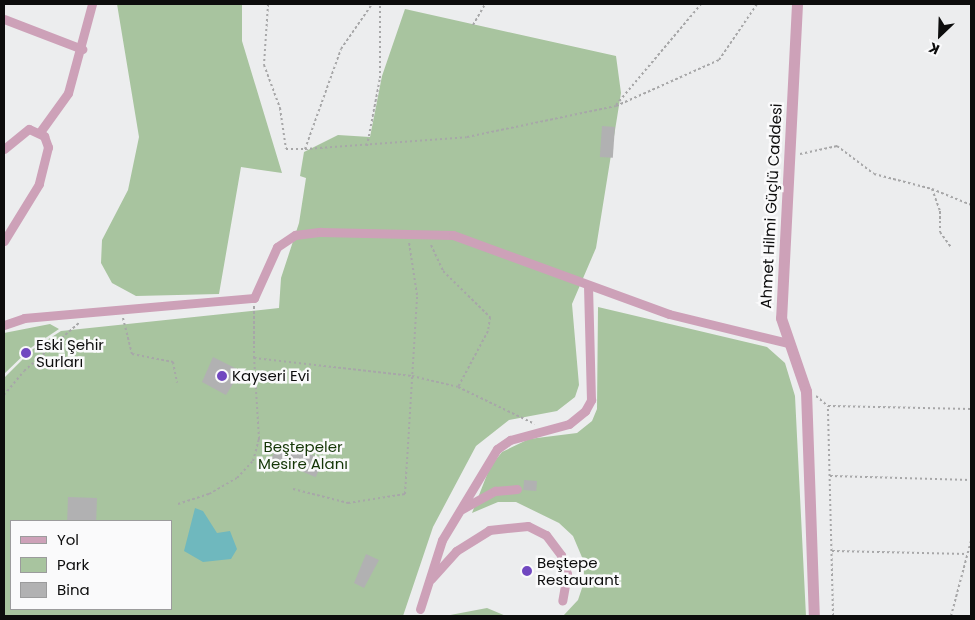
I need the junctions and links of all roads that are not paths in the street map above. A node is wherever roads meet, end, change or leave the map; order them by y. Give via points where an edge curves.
1 (92, 4) edge
2 (797, 4) edge
3 (4, 19) edge
4 (82, 49) junction
5 (40, 132) junction
6 (4, 149) edge
7 (4, 241) edge
8 (588, 285) junction
9 (4, 325) edge
10 (788, 343) junction
11 (516, 488) dead end
12 (458, 512) junction
13 (429, 581) junction
14 (562, 601) dead end
15 (420, 609) dead end
16 (814, 616) edge

1 - 4 street
2 - 10 street, Ahmet Hilmi Güçlü Caddesi via 780,292
3 - 4 street
4 - 5 street via 68,93
5 - 6 street via 29,129
5 - 7 street via 48,147 39,184
8 - 9 street via 453,235 295,235 277,247 254,298 24,318
8 - 10 street via 669,314
8 - 12 street via 591,400 578,418 510,440 497,449
10 - 16 street, Ahmet Hilmi Güçlü Caddesi via 806,392
11 - 12 street via 495,491
12 - 13 street via 442,540
13 - 14 street via 456,552 489,530 528,526 546,535 561,555 567,574
13 - 15 street

